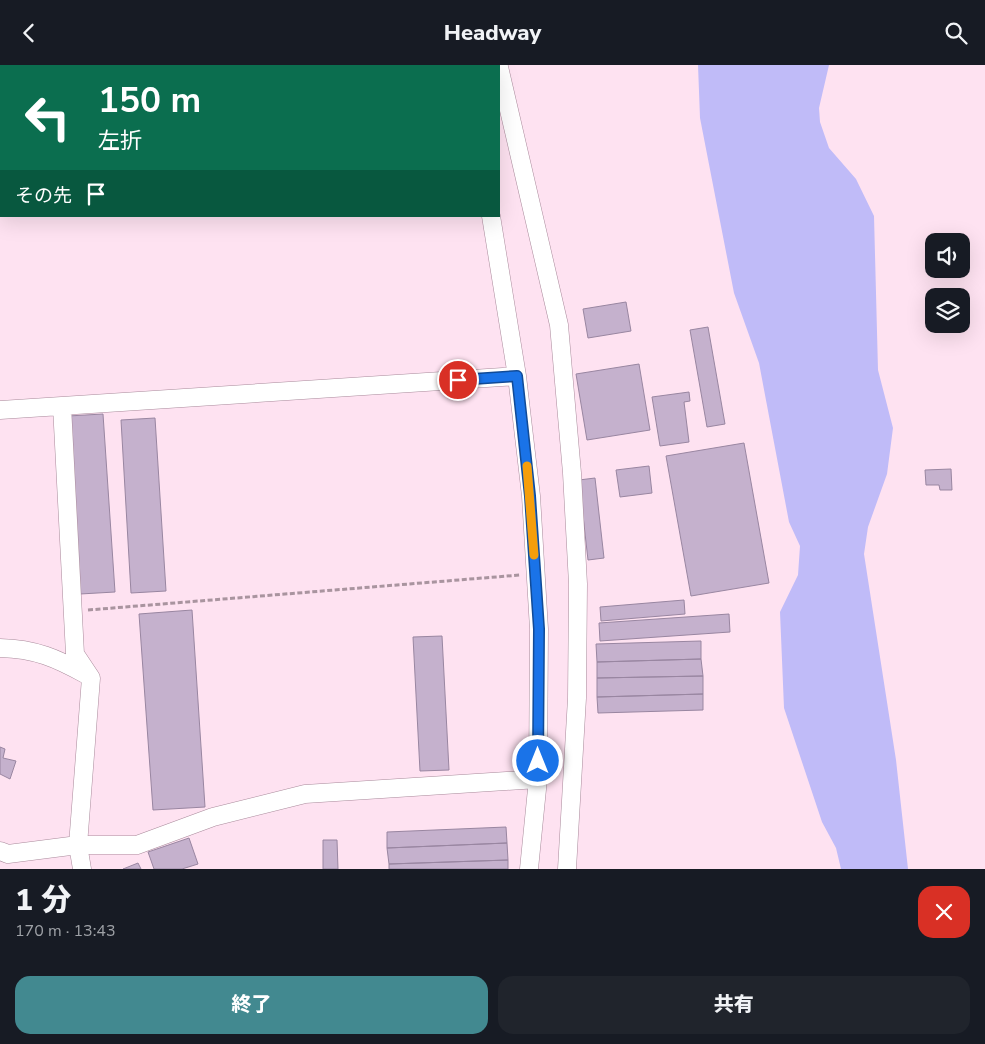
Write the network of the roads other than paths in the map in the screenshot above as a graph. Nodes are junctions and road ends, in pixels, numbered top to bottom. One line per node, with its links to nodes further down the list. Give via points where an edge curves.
1 (500, 75): 2 (street)
2 (503, 102): 14 (street, via 559,325 572,473 578,584 577,698)
3 (491, 217): 4 (street)
4 (517, 376): 5 (street); 9 (street, via 530,496 539,629)
5 (62, 406): 6 (street); 8 (street, via 75,654)
6 (0, 410)
7 (0, 648): 8 (street, via 26,649 58,659)
8 (91, 678): 10 (street)
9 (538, 779): 10 (street, via 304,794 213,817 137,845); 13 (street)
10 (78, 845): 11 (street, via 8,855); 12 (street)
11 (0, 851)
12 (82, 869)
13 (529, 869)
14 (567, 869)

